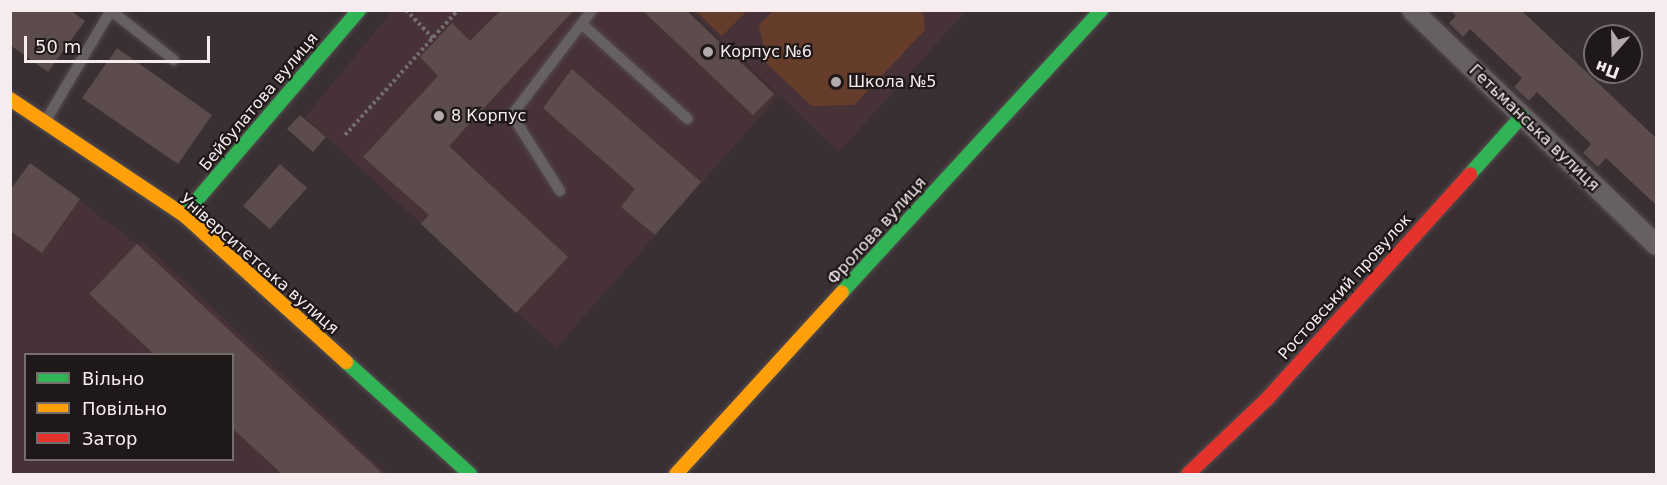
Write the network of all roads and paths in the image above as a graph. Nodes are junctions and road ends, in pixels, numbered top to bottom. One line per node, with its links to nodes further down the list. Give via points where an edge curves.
1 (359, 10): 17 (street, Бейбулатова вулиця)
2 (406, 10): 9 (path)
3 (458, 10): 9 (path)
4 (592, 10): 8 (lane)
5 (1101, 10): 20 (street, Фролова вулиця)
6 (1412, 10): 12 (street, Гетьманська вулиця)
7 (112, 12): 10 (lane); 14 (lane)
8 (582, 24): 13 (lane); 16 (lane, via 512,115)
9 (433, 38): 15 (path)
10 (174, 60)
11 (10, 99): 14 (street, Університетська вулиця)
12 (1522, 116): 18 (street, Гетьманська вулиця); 21 (street, Ростовський провулок, via 1267,399)
13 (688, 119)
14 (43, 124): 17 (street, Університетська вулиця)
15 (345, 135)
16 (560, 191)
17 (184, 215): 19 (street, Університетська вулиця)
18 (1656, 245)
19 (470, 474)
20 (676, 474)
21 (1188, 474)

